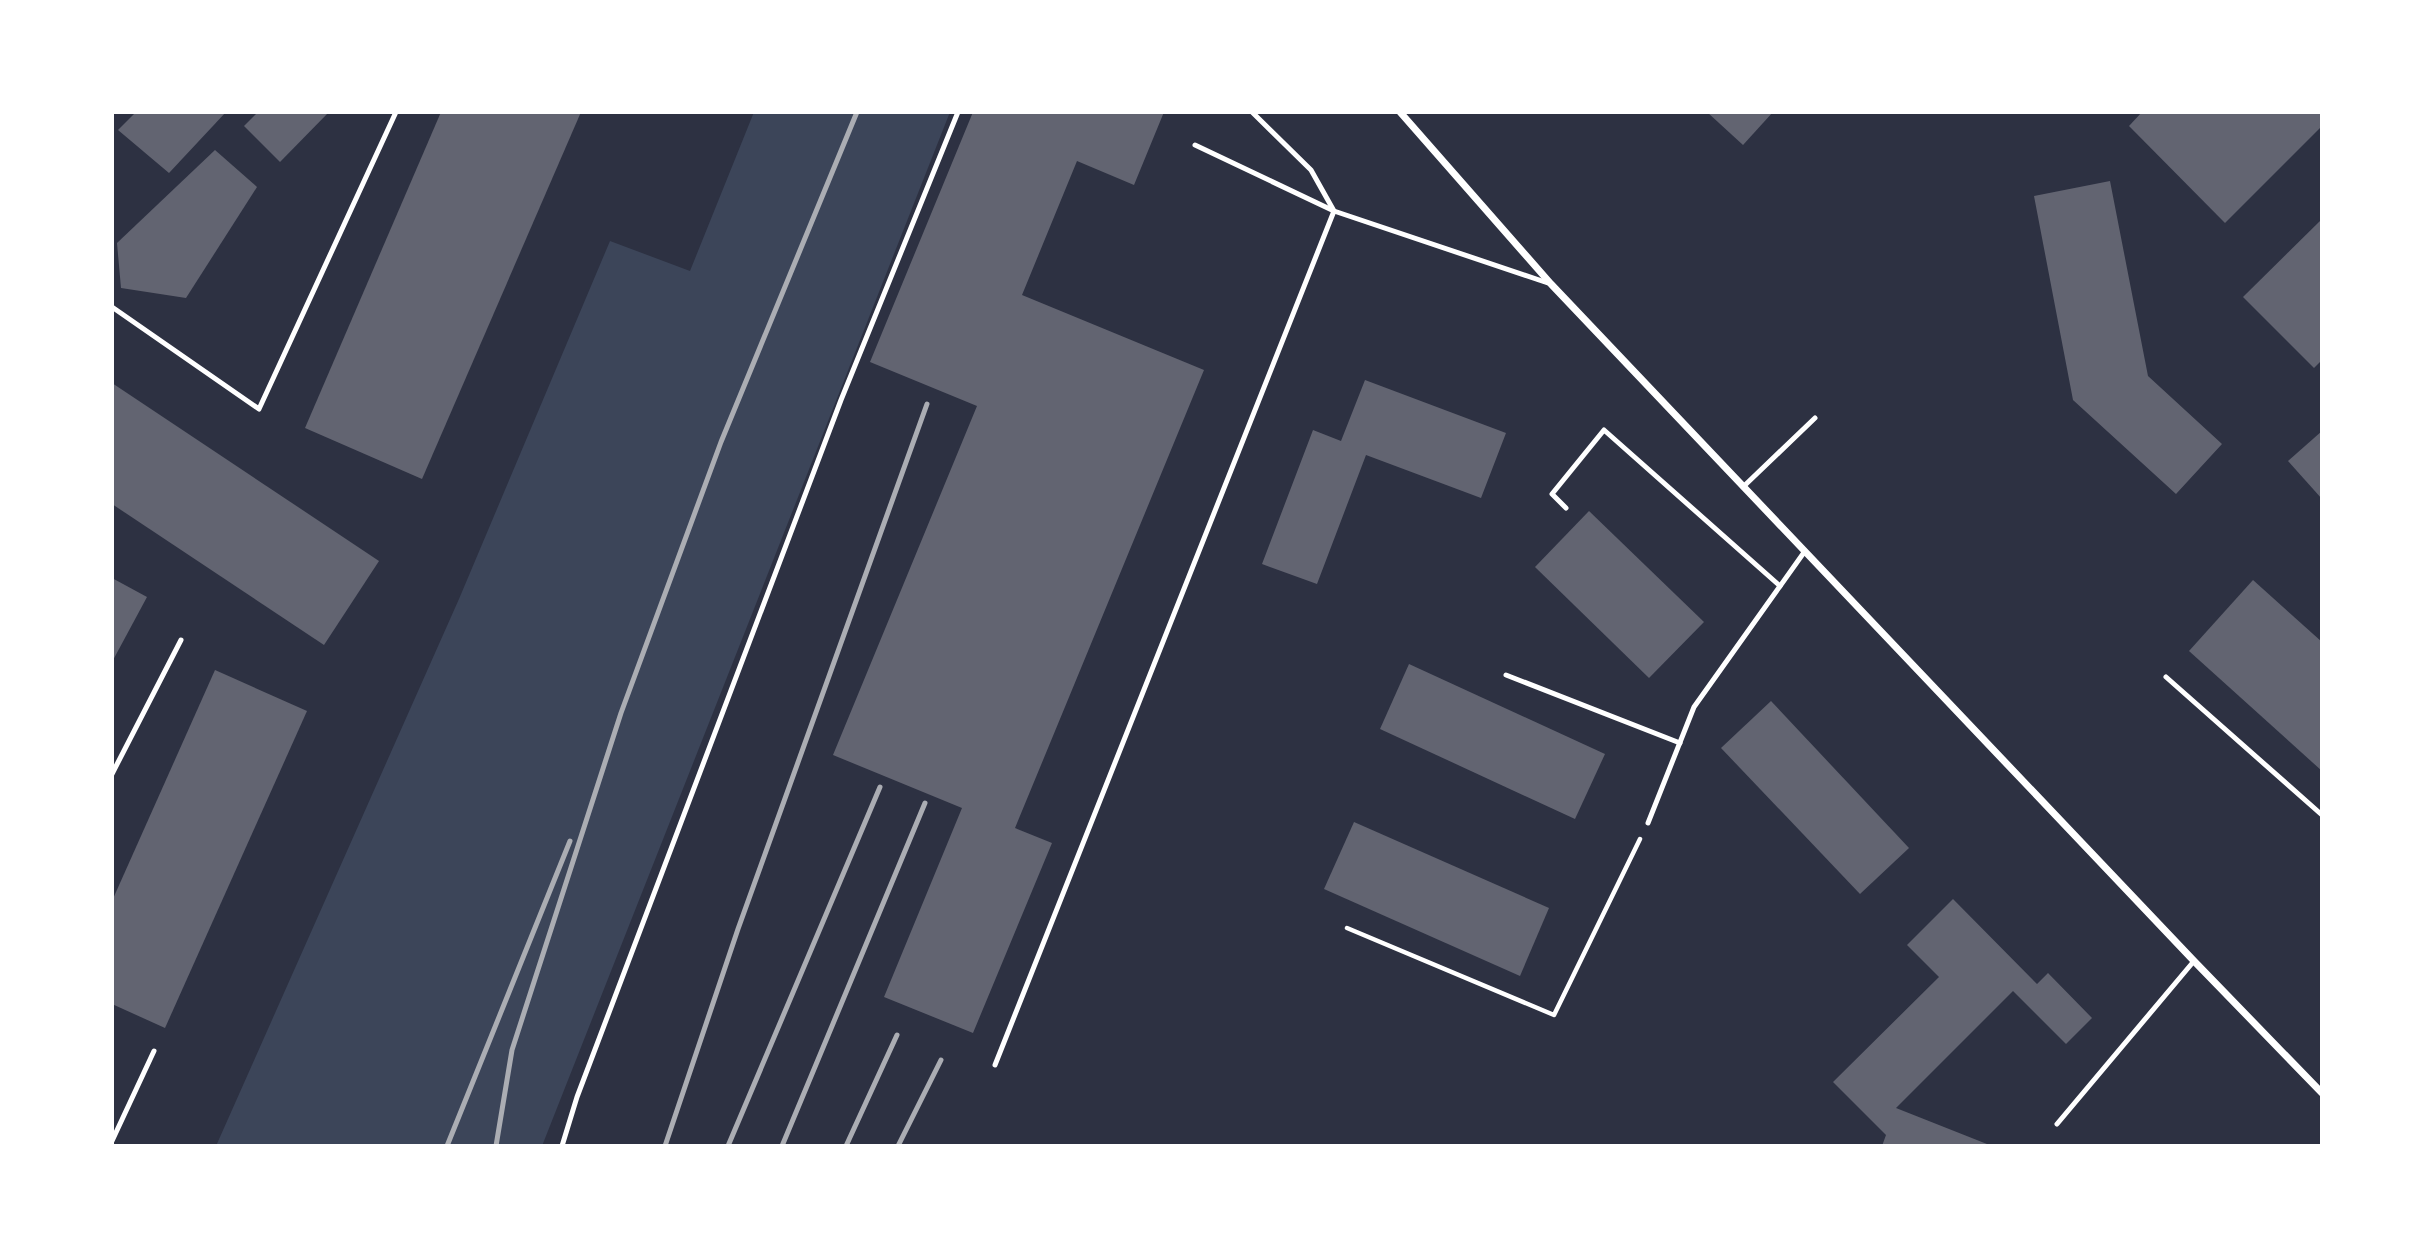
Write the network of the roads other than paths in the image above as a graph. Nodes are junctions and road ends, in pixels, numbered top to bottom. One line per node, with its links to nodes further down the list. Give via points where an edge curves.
1 (396, 112): 8 (lane, via 259,409)
2 (958, 112): 27 (lane, via 841,400)
3 (1252, 112): 6 (lane, via 1311,170)
4 (1400, 112): 7 (street)
5 (1195, 145): 6 (lane)
6 (1335, 211): 7 (lane); 23 (lane)
7 (1551, 284): 10 (street)
8 (112, 307)
9 (1815, 418): 10 (lane)
10 (1743, 487): 12 (street)
11 (1566, 508): 13 (lane, via 1552,494 1604,430)
12 (1805, 551): 13 (lane); 21 (street)
13 (1780, 586): 17 (lane, via 1694,707)
14 (181, 640): 18 (lane)
15 (1506, 675): 17 (lane)
16 (2166, 677): 19 (lane)
17 (1680, 743): 20 (lane)
18 (112, 775)
19 (2322, 815)
20 (1648, 823)
21 (2194, 961): 24 (street); 25 (lane)
22 (154, 1051): 26 (lane)
23 (995, 1065)
24 (2322, 1093)
25 (2057, 1124)
26 (112, 1141)
27 (562, 1146)

